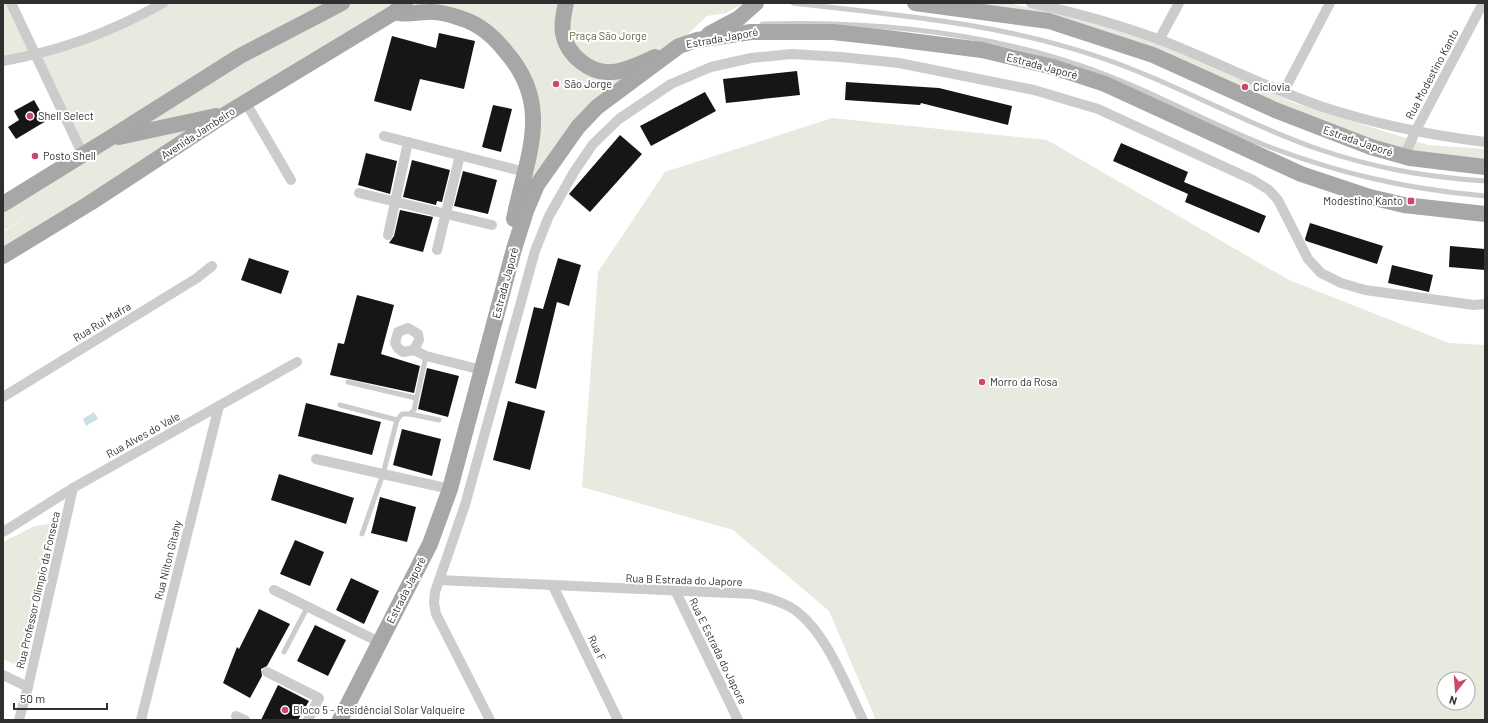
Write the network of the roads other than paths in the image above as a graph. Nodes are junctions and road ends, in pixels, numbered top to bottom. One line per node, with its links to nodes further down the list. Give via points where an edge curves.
1 (11, 3): 17 (street)
2 (163, 3): 12 (street)
3 (342, 3): 24 (main road, via 240,56)
4 (566, 3): 16 (main road, via 563,33 568,46 589,68 600,72 619,70)
5 (756, 3): 14 (main road, via 739,18)
6 (793, 3): 33 (lane, via 935,19 1034,37 1099,57 1315,148 1384,169)
7 (915, 3): 29 (main road, Estrada Japoré, via 1042,20 1089,33 1153,55 1306,123)
8 (1179, 3): 15 (street)
9 (1330, 3): 19 (street)
10 (1483, 3): 22 (street, Rua Modestino Kanto)
11 (1037, 4): 15 (street, Estrada Japoré, via 1092,18)
12 (147, 7): 17 (street, via 76,44)
13 (400, 7): 20 (main road, Avenida Jambeiro); 31 (main road, via 403,14 439,12 466,20 489,34 512,59 530,93 534,116 533,137)
14 (697, 40): 16 (main road, Estrada Japoré); 35 (lane, via 761,24 816,23 877,26 1002,44 1084,66 1137,87 1260,143 1327,167 1404,186); 39 (main road, Estrada Japoré, via 751,32 833,32 982,50 1053,67 1105,84 1308,177 1404,205)
15 (1159, 40): 19 (street, Estrada Japoré)
16 (679, 46): 42 (main road, Estrada Japoré, via 618,90 578,127 537,186 526,210)
17 (37, 55): 18 (street); 27 (street)
18 (3, 61)
19 (1284, 91): 22 (street, Estrada Japoré, via 1319,106)
20 (246, 103): 21 (main road, Avenida Jambeiro); 32 (street)
21 (226, 114): 24 (main road); 44 (main road, Avenida Jambeiro, via 90,203)
22 (1415, 132): 26 (street, Estrada Japoré); 29 (street, Rua Modestino Kanto)
23 (384, 136): 25 (street)
24 (110, 138): 27 (main road)
25 (408, 142): 28 (street); 36 (street)
26 (1485, 142)
27 (82, 155): 37 (main road)
28 (460, 155): 31 (street); 38 (street)
29 (1404, 157): 30 (main road, Estrada Japoré)
30 (1485, 167)
31 (524, 172): 42 (main road, via 514,223)
32 (291, 180)
33 (1485, 181)
34 (359, 193): 36 (street)
35 (1485, 196)
36 (396, 203): 38 (street); 41 (street)
37 (3, 204)
38 (446, 213): 40 (street); 43 (street)
39 (1485, 214)
40 (492, 225)
41 (388, 235)
42 (514, 249): 50 (main road, Estrada Japoré)
43 (437, 250)
44 (3, 256)
45 (212, 266): 52 (street, Rua Rui Mafra, via 197,278)
46 (1485, 304): 65 (street, via 1474,305 1365,290 1341,283 1321,273 1308,259 1285,212 1269,190 1253,180 1091,107 1034,90 899,63 792,54 751,58 710,67 671,84 618,119 593,144 549,216 535,250 465,505)
47 (414, 350): 48 (street)
48 (426, 356): 50 (street); 53 (lane)
49 (297, 362): 55 (street, Rua Alves do Vale)
50 (482, 370): 62 (main road, Estrada Japoré)
51 (348, 382): 53 (lane)
52 (3, 397)
53 (416, 398): 56 (lane, via 414,410)
54 (340, 405): 57 (lane)
55 (219, 406): 61 (street, Rua Alves do Vale); 76 (street, Rua Nilton Gitahy)
56 (410, 414): 57 (lane, via 402,414); 58 (lane)
57 (397, 420): 60 (lane)
58 (439, 420)
59 (316, 458): 60 (street)
60 (383, 474): 62 (street); 64 (lane)
61 (73, 488): 63 (street, Rua Alves do Vale); 74 (street, Rua Professor Olimpio da Fonseca)
62 (450, 489): 70 (main road, Estrada Japoré, via 430,544)
63 (3, 531)
64 (362, 534)
65 (439, 580): 66 (street, Rua B Estrada do Japore); 79 (street, via 434,603 436,614)
66 (553, 586): 68 (street, Rua B Estrada do Japore); 80 (street, Rua F)
67 (274, 590): 69 (street)
68 (676, 592): 81 (street, Rua E Estrada do Japore); 82 (street, Rua B Estrada do Japore, via 752,594 770,598 790,607 814,627)
69 (308, 606): 70 (street); 71 (lane)
70 (379, 642): 78 (main road, Estrada Japoré)
71 (284, 652)
72 (267, 672): 77 (street, via 319,698)
73 (3, 675): 74 (street)
74 (28, 687): 75 (street, Rua Professor Olimpio da Fonseca)
75 (19, 720)
76 (141, 720)
77 (308, 720)
78 (340, 720)
79 (490, 720)
80 (618, 720)
81 (738, 720)
82 (863, 720)

